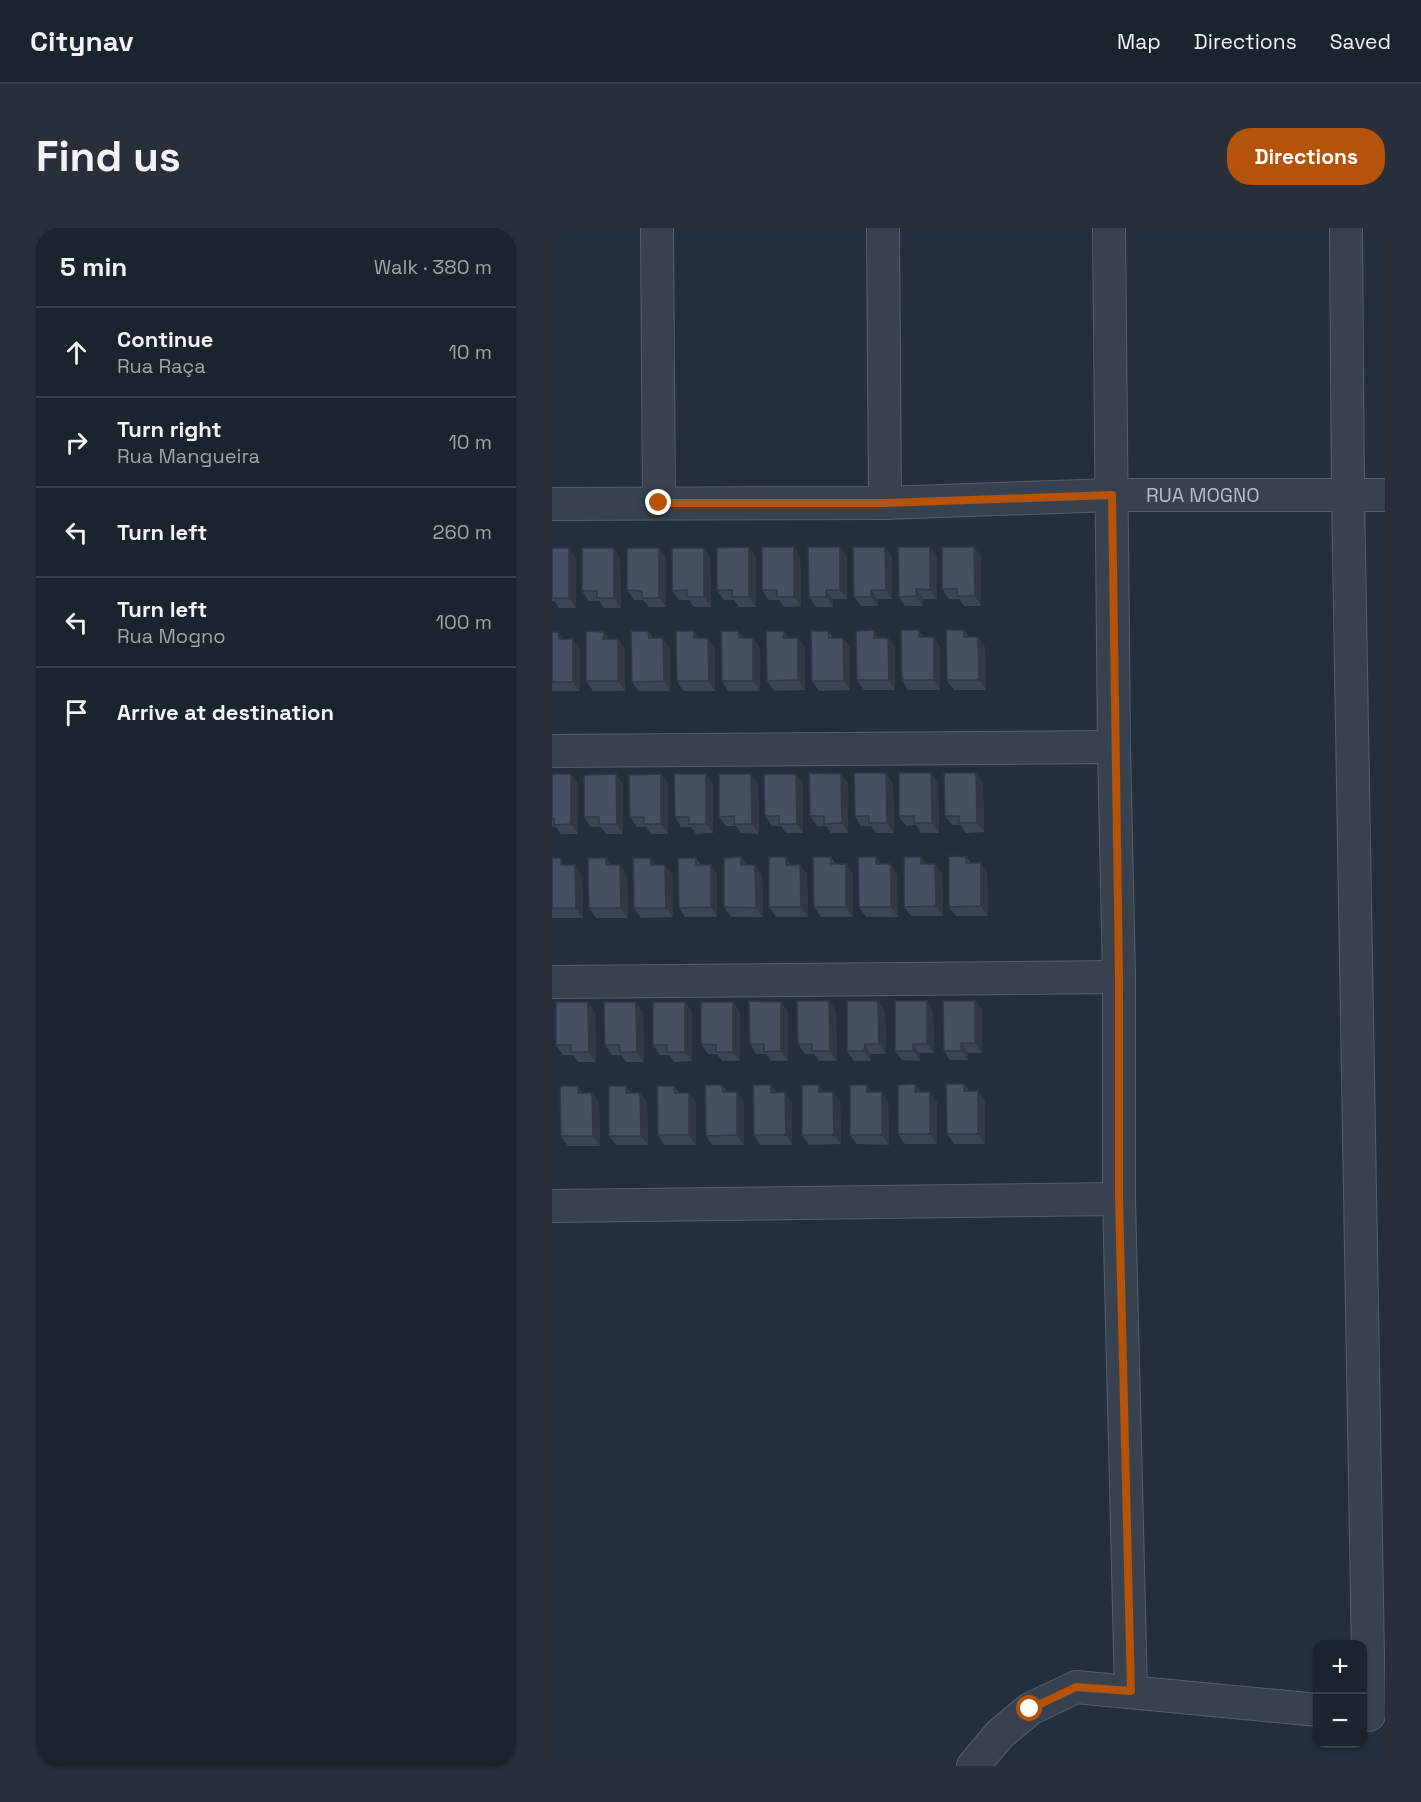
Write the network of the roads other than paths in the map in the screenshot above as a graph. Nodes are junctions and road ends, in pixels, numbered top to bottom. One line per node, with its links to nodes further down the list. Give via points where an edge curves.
1 (657, 228): 8 (street)
2 (883, 228): 9 (street)
3 (1109, 228): 5 (street)
4 (1346, 228): 6 (street)
5 (1112, 495): 6 (street, RUA MOGNO); 9 (street, RUA MOGNO); 11 (street)
6 (1348, 495): 7 (street, RUA MOGNO); 19 (street)
7 (1385, 495)
8 (659, 503): 9 (street, RUA MOGNO); 10 (street, RUA MOGNO)
9 (885, 503)
10 (552, 504)
11 (1114, 747): 12 (street); 13 (street)
12 (552, 751)
13 (1119, 977): 14 (street); 15 (street)
14 (552, 982)
15 (1119, 1198): 16 (street); 17 (street)
16 (552, 1206)
17 (1131, 1691): 18 (street); 20 (street, via 1076,1687 1030,1709 1000,1734)
18 (1313, 1710)
19 (1372, 1715)
20 (973, 1766)

